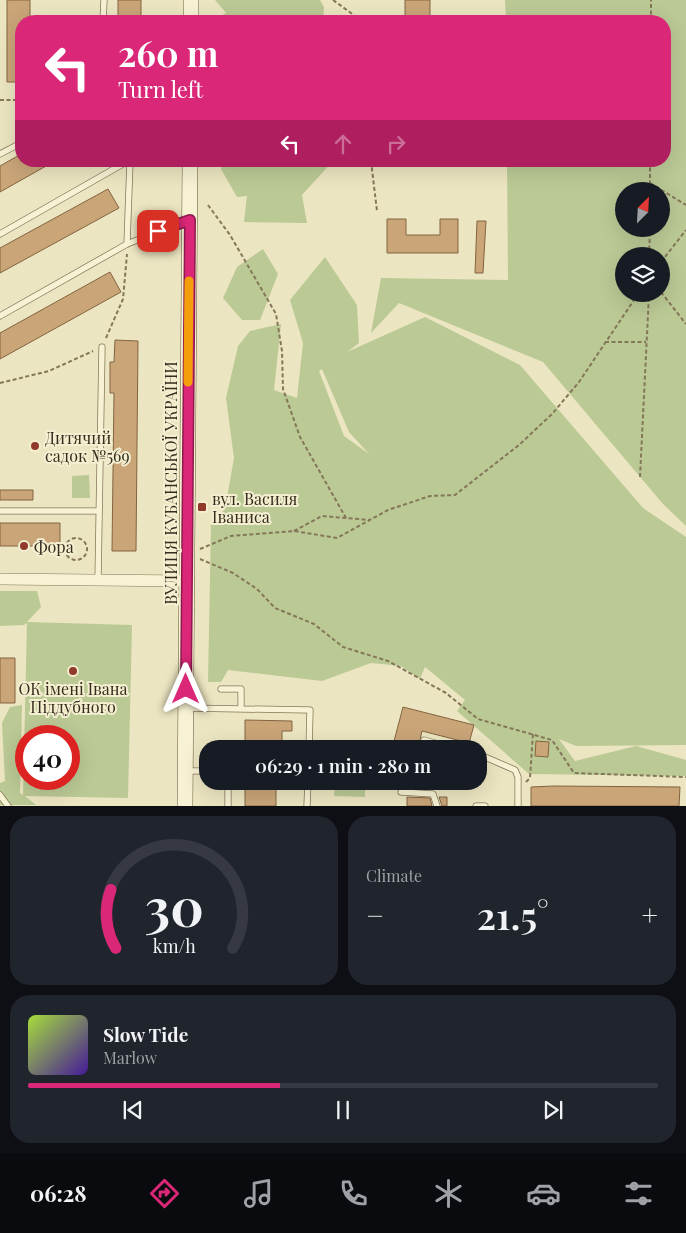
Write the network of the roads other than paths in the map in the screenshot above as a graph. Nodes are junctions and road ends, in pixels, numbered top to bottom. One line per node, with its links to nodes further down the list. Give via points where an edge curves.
1 (104, 0): 3 (lane)
2 (191, 0): 4 (street)
3 (103, 15)
4 (191, 15)
5 (15, 146): 6 (lane)
6 (0, 154)
7 (118, 167): 11 (lane)
8 (129, 167): 12 (lane)
9 (190, 167): 10 (street, ВУЛИЦЯ КУБАНСЬКОЇ УКРАЇНИ)
10 (190, 220): 12 (lane); 19 (street, ВУЛИЦЯ КУБАНСЬКОЇ УКРАЇНИ)
11 (0, 234)
12 (127, 244): 13 (lane)
13 (0, 316)
14 (102, 347): 16 (lane)
15 (0, 511): 16 (lane)
16 (99, 511): 18 (lane)
17 (0, 580): 18 (street)
18 (98, 580): 19 (street)
19 (187, 582): 21 (street, ВУЛИЦЯ КУБАНСЬКОЇ УКРАЇНИ)
20 (221, 689): 22 (lane, via 241,689)
21 (186, 708): 22 (lane); 25 (street, ВУЛИЦЯ КУБАНСЬКОЇ УКРАЇНИ)
22 (241, 709): 23 (lane, via 310,710)
23 (309, 740)
24 (487, 758): 38 (lane, via 515,770)
25 (186, 771): 26 (lane); 32 (street, ВУЛИЦЯ КУБАНСЬКОЇ УКРАЇНИ)
26 (199, 771)
27 (228, 790): 33 (lane)
28 (308, 790): 34 (lane)
29 (401, 792): 35 (lane, via 433,794)
30 (0, 795): 31 (lane)
31 (8, 806)
32 (185, 806)
33 (228, 806)
34 (307, 806)
35 (436, 806)
36 (476, 806): 37 (lane)
37 (485, 806)
38 (518, 806)

